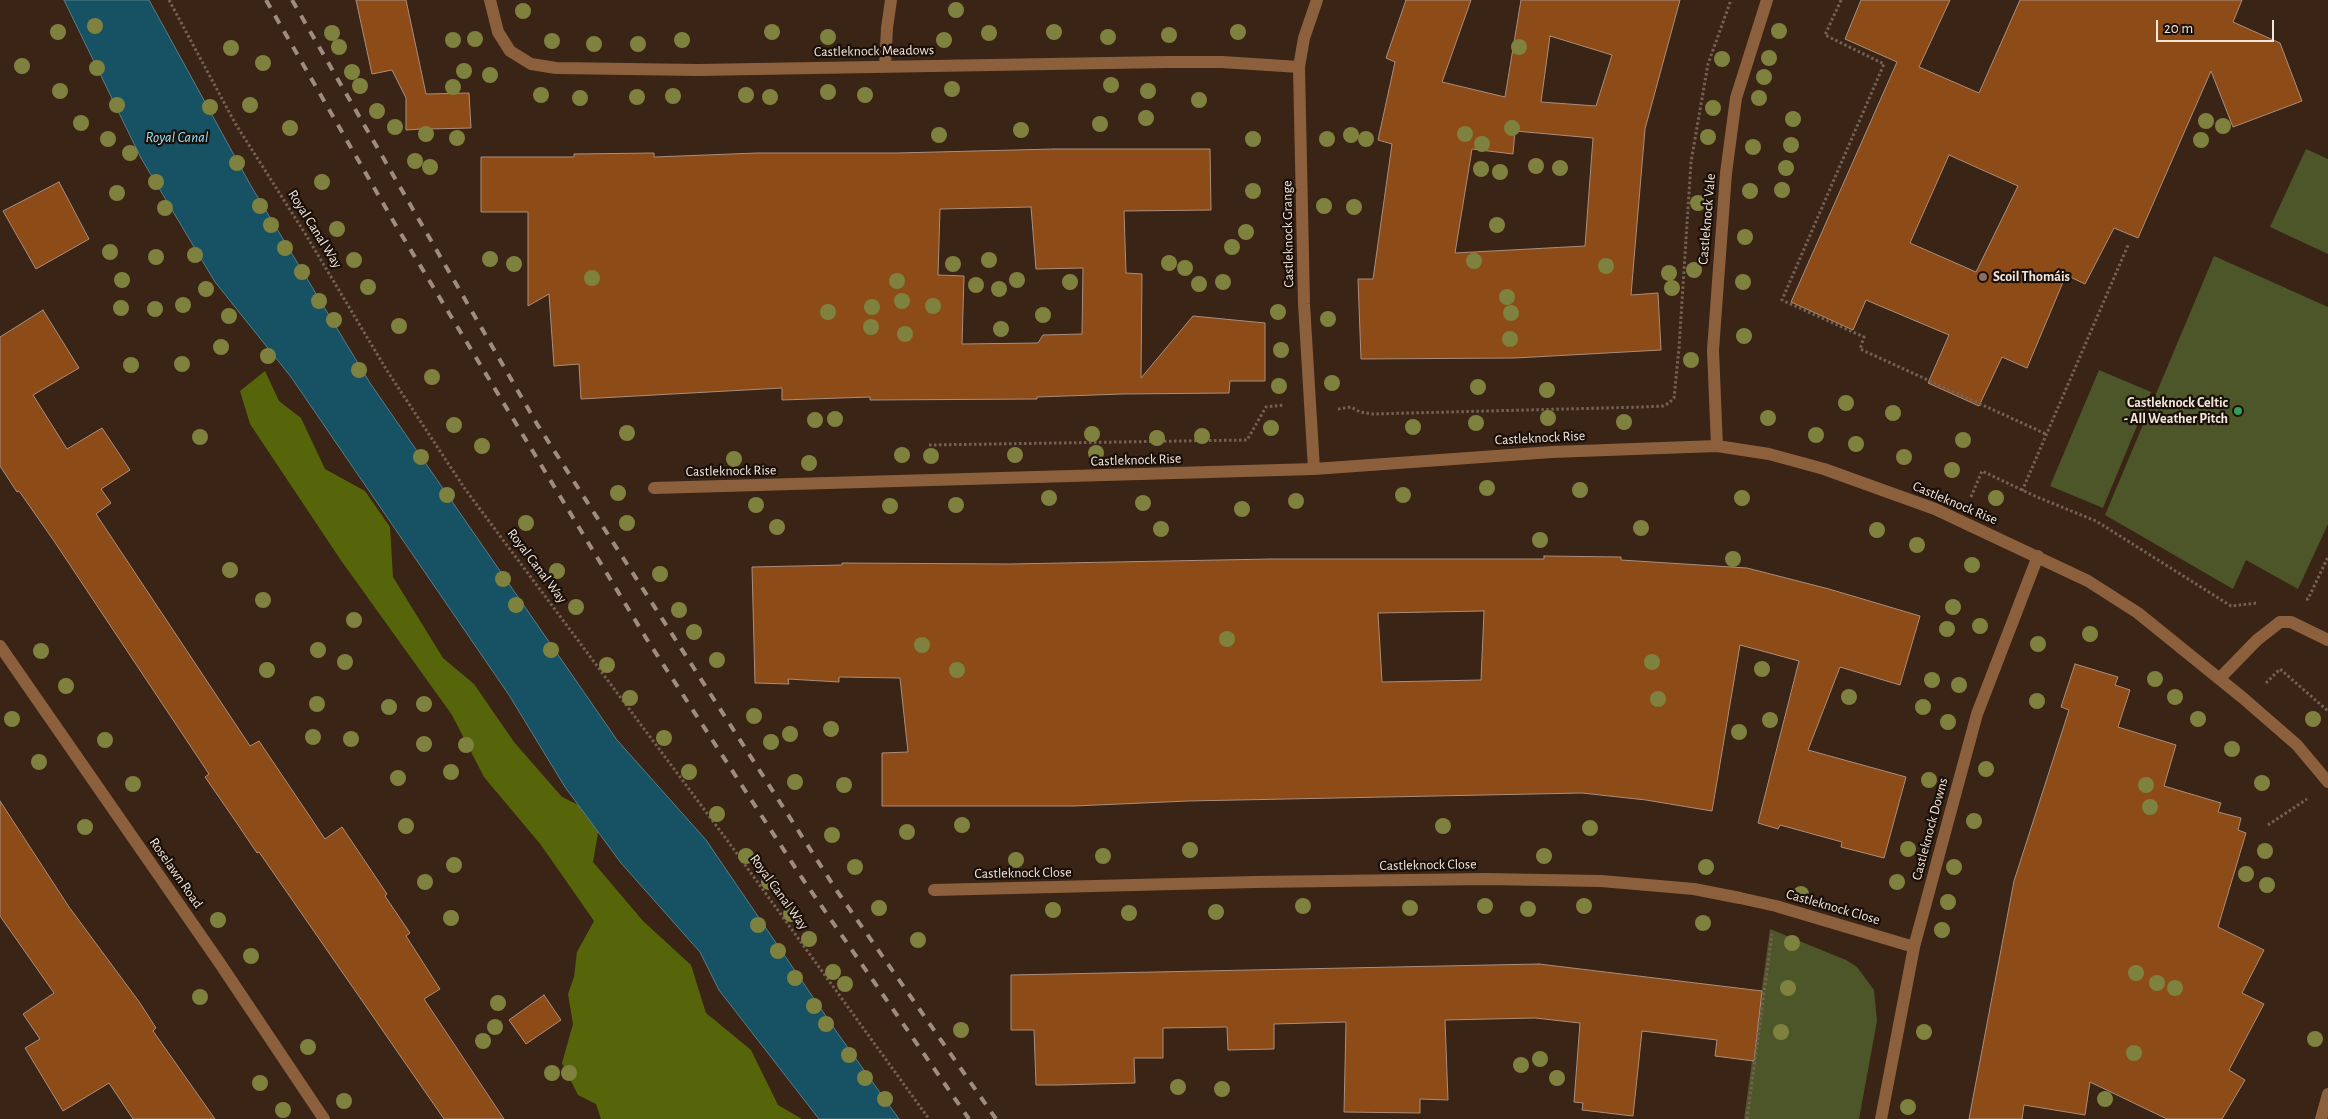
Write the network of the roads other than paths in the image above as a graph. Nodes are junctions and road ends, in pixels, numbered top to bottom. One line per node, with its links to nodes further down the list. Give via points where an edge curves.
1 (490, 0): 5 (street, Castleknock Meadows, via 498,32 510,50 531,64 606,69)
2 (891, 0): 5 (street)
3 (1317, 0): 6 (street, Castleknock Grange, via 1304,38)
4 (1767, 0): 7 (street, Castleknock Vale, via 1736,98 1726,173 1714,350)
5 (885, 66): 6 (street, Castleknock Meadows, via 1222,62)
6 (1299, 67): 8 (street, Castleknock Grange, via 1304,304)
7 (1717, 446): 8 (street, Castleknock Rise, via 1552,452); 10 (street, Castleknock Rise, via 1769,454 1824,469 1935,509)
8 (1314, 469): 9 (street, Castleknock Rise)
9 (654, 488)
10 (2038, 556): 13 (street, Castleknock Rise, via 2088,581 2138,613); 16 (street, Castleknock Downs, via 1977,714)
11 (2328, 640): 13 (street, via 2291,622 2280,622 2257,640)
12 (0, 646): 18 (street, Roselawn Road)
13 (2220, 678): 14 (street, Castleknock Rise, via 2297,744)
14 (2328, 782)
15 (934, 890): 16 (street, Castleknock Close, via 1255,882 1592,881 1694,889 1776,906)
16 (1914, 947): 19 (street, Castleknock Downs)
17 (2328, 1094): 20 (street)
18 (324, 1119)
19 (1881, 1119)
20 (2320, 1119)

